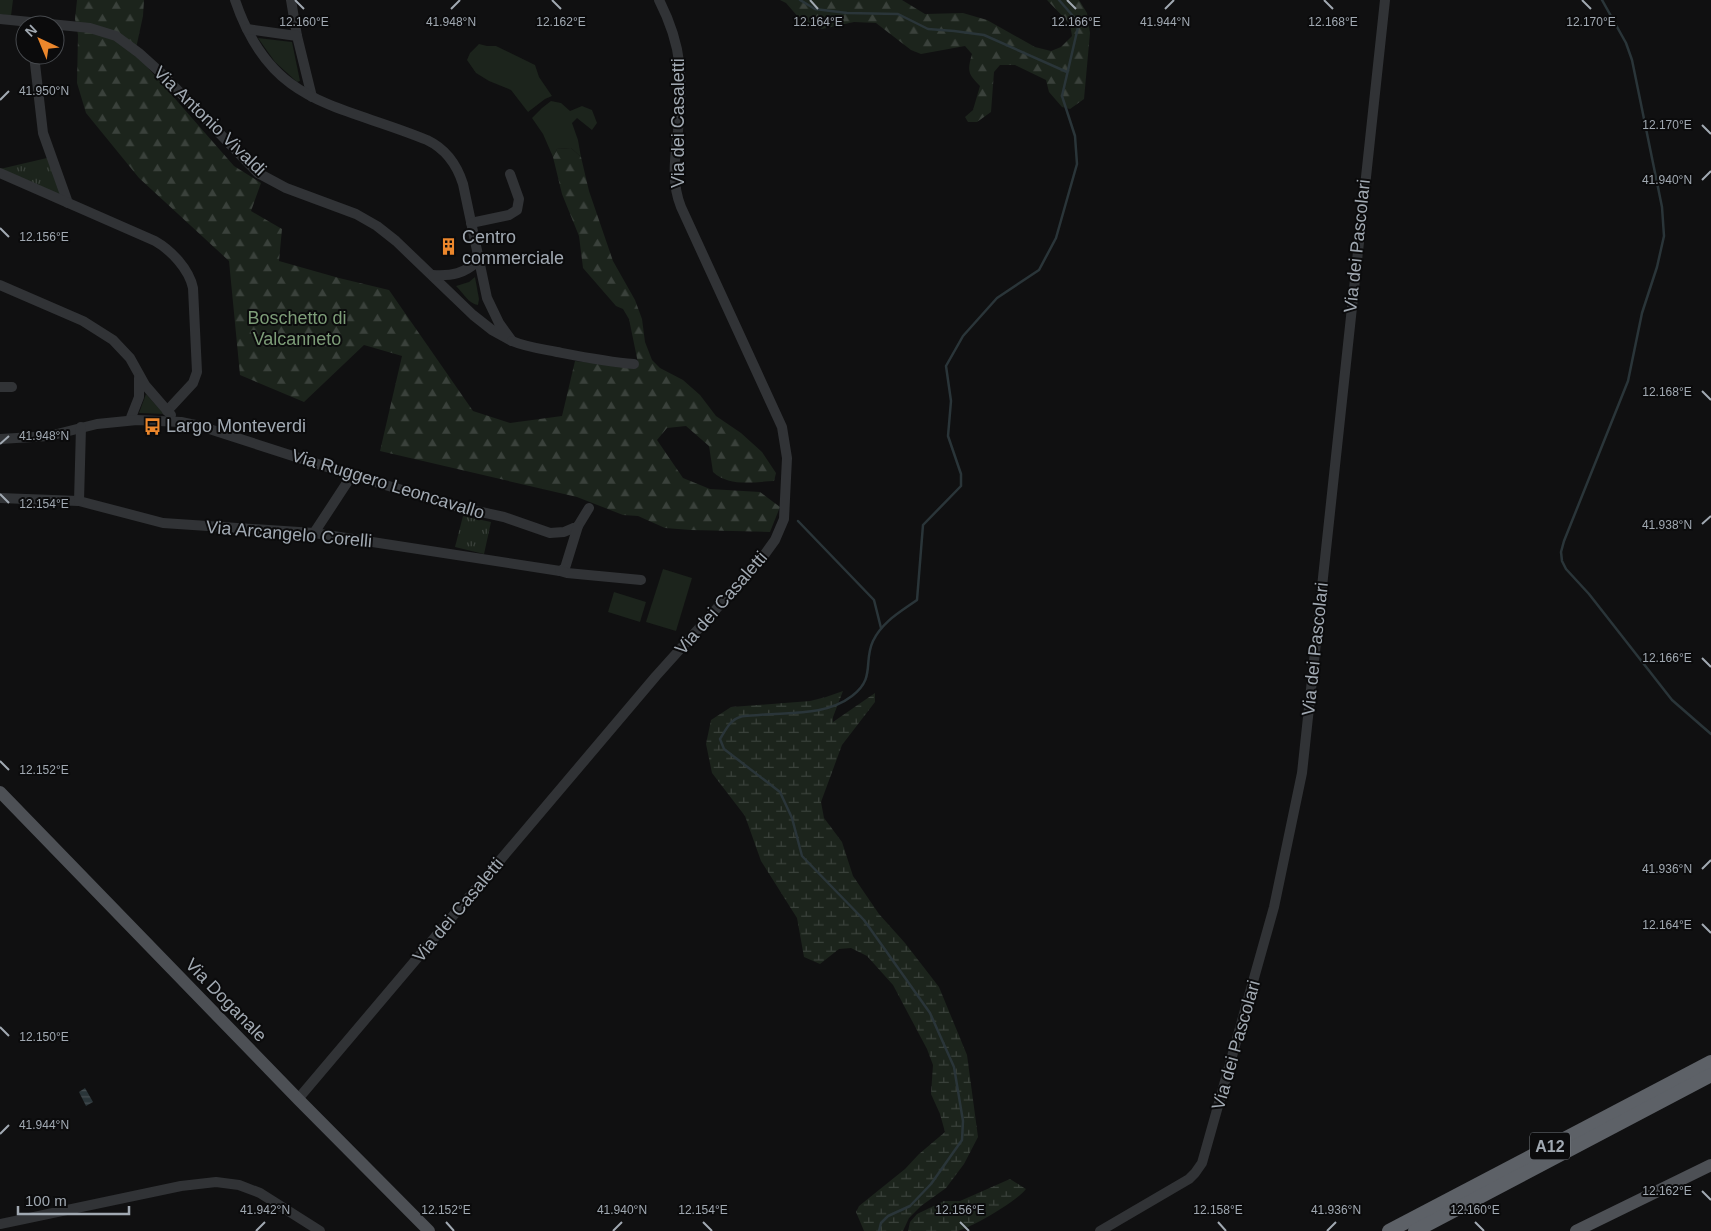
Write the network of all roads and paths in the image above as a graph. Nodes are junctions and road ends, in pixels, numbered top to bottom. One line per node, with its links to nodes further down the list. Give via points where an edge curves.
1 (235, 0): 8 (street)
2 (291, 0): 9 (street)
3 (659, 0): 40 (street, Via dei Casaletti, via 674,35 680,66 675,188 782,427 787,468 782,524 762,558 656,676)
4 (1385, 0): 45 (street, Via dei Pascolari, via 1302,773 1274,907 1202,1163 1189,1179)
5 (0, 20): 6 (street, Via Antonio Vivaldi)
6 (15, 22)
7 (65, 26): 17 (street, Via Antonio Vivaldi, via 90,28 116,36 160,72 258,173 297,193 368,220)
8 (246, 29): 9 (street); 11 (street, via 272,67)
9 (297, 36): 11 (street)
10 (35, 65): 14 (street, via 44,133)
11 (312, 97): 15 (street, via 423,138 441,148 454,162 460,176)
12 (0, 174): 14 (street)
13 (510, 174): 15 (street, via 519,199 517,210)
14 (68, 203): 24 (street, via 160,244 174,256 190,279 197,374)
15 (471, 224): 16 (street)
16 (479, 260): 17 (street, via 459,274); 19 (street, via 491,307)
17 (433, 275): 19 (street, Via Antonio Vivaldi, via 480,320)
18 (0, 285): 21 (street, via 102,332 123,350)
19 (512, 341): 20 (street, via 585,358)
20 (634, 364)
21 (140, 377): 24 (street); 25 (street, via 139,397)
22 (0, 387): 23 (street)
23 (12, 387)
24 (168, 411): 26 (street)
25 (130, 420): 26 (street, Via Ruggero Leoncavallo); 27 (street, Via Ruggero Leoncavallo)
26 (177, 422): 29 (street, Via Ruggero Leoncavallo, via 203,427)
27 (81, 428): 28 (street, Via Ruggero Leoncavallo, via 49,436); 31 (street)
28 (0, 439)
29 (352, 475): 33 (street, Via Ruggero Leoncavallo, via 550,533); 34 (street)
30 (0, 498): 31 (street, Via Arcangelo Corelli)
31 (79, 501): 34 (street, Via Arcangelo Corelli, via 163,523)
32 (589, 508): 33 (street)
33 (578, 526): 35 (street, via 564,568)
34 (314, 533): 35 (street, Via Arcangelo Corelli)
35 (560, 571): 36 (street, Via Arcangelo Corelli)
36 (641, 580)
37 (0, 792): 40 (main road, Via Doganale)
38 (1711, 1062): 46 (highway, A12)
39 (1711, 1075): 47 (highway, A12)
40 (298, 1099): 44 (main road, Via Doganale)
41 (1711, 1165): 48 (main road)
42 (0, 1224): 43 (street, via 181,1186 216,1182 239,1185 260,1193)
43 (320, 1231)
44 (429, 1231)
45 (1100, 1231)
46 (1389, 1231)
47 (1415, 1231)
48 (1576, 1231)

